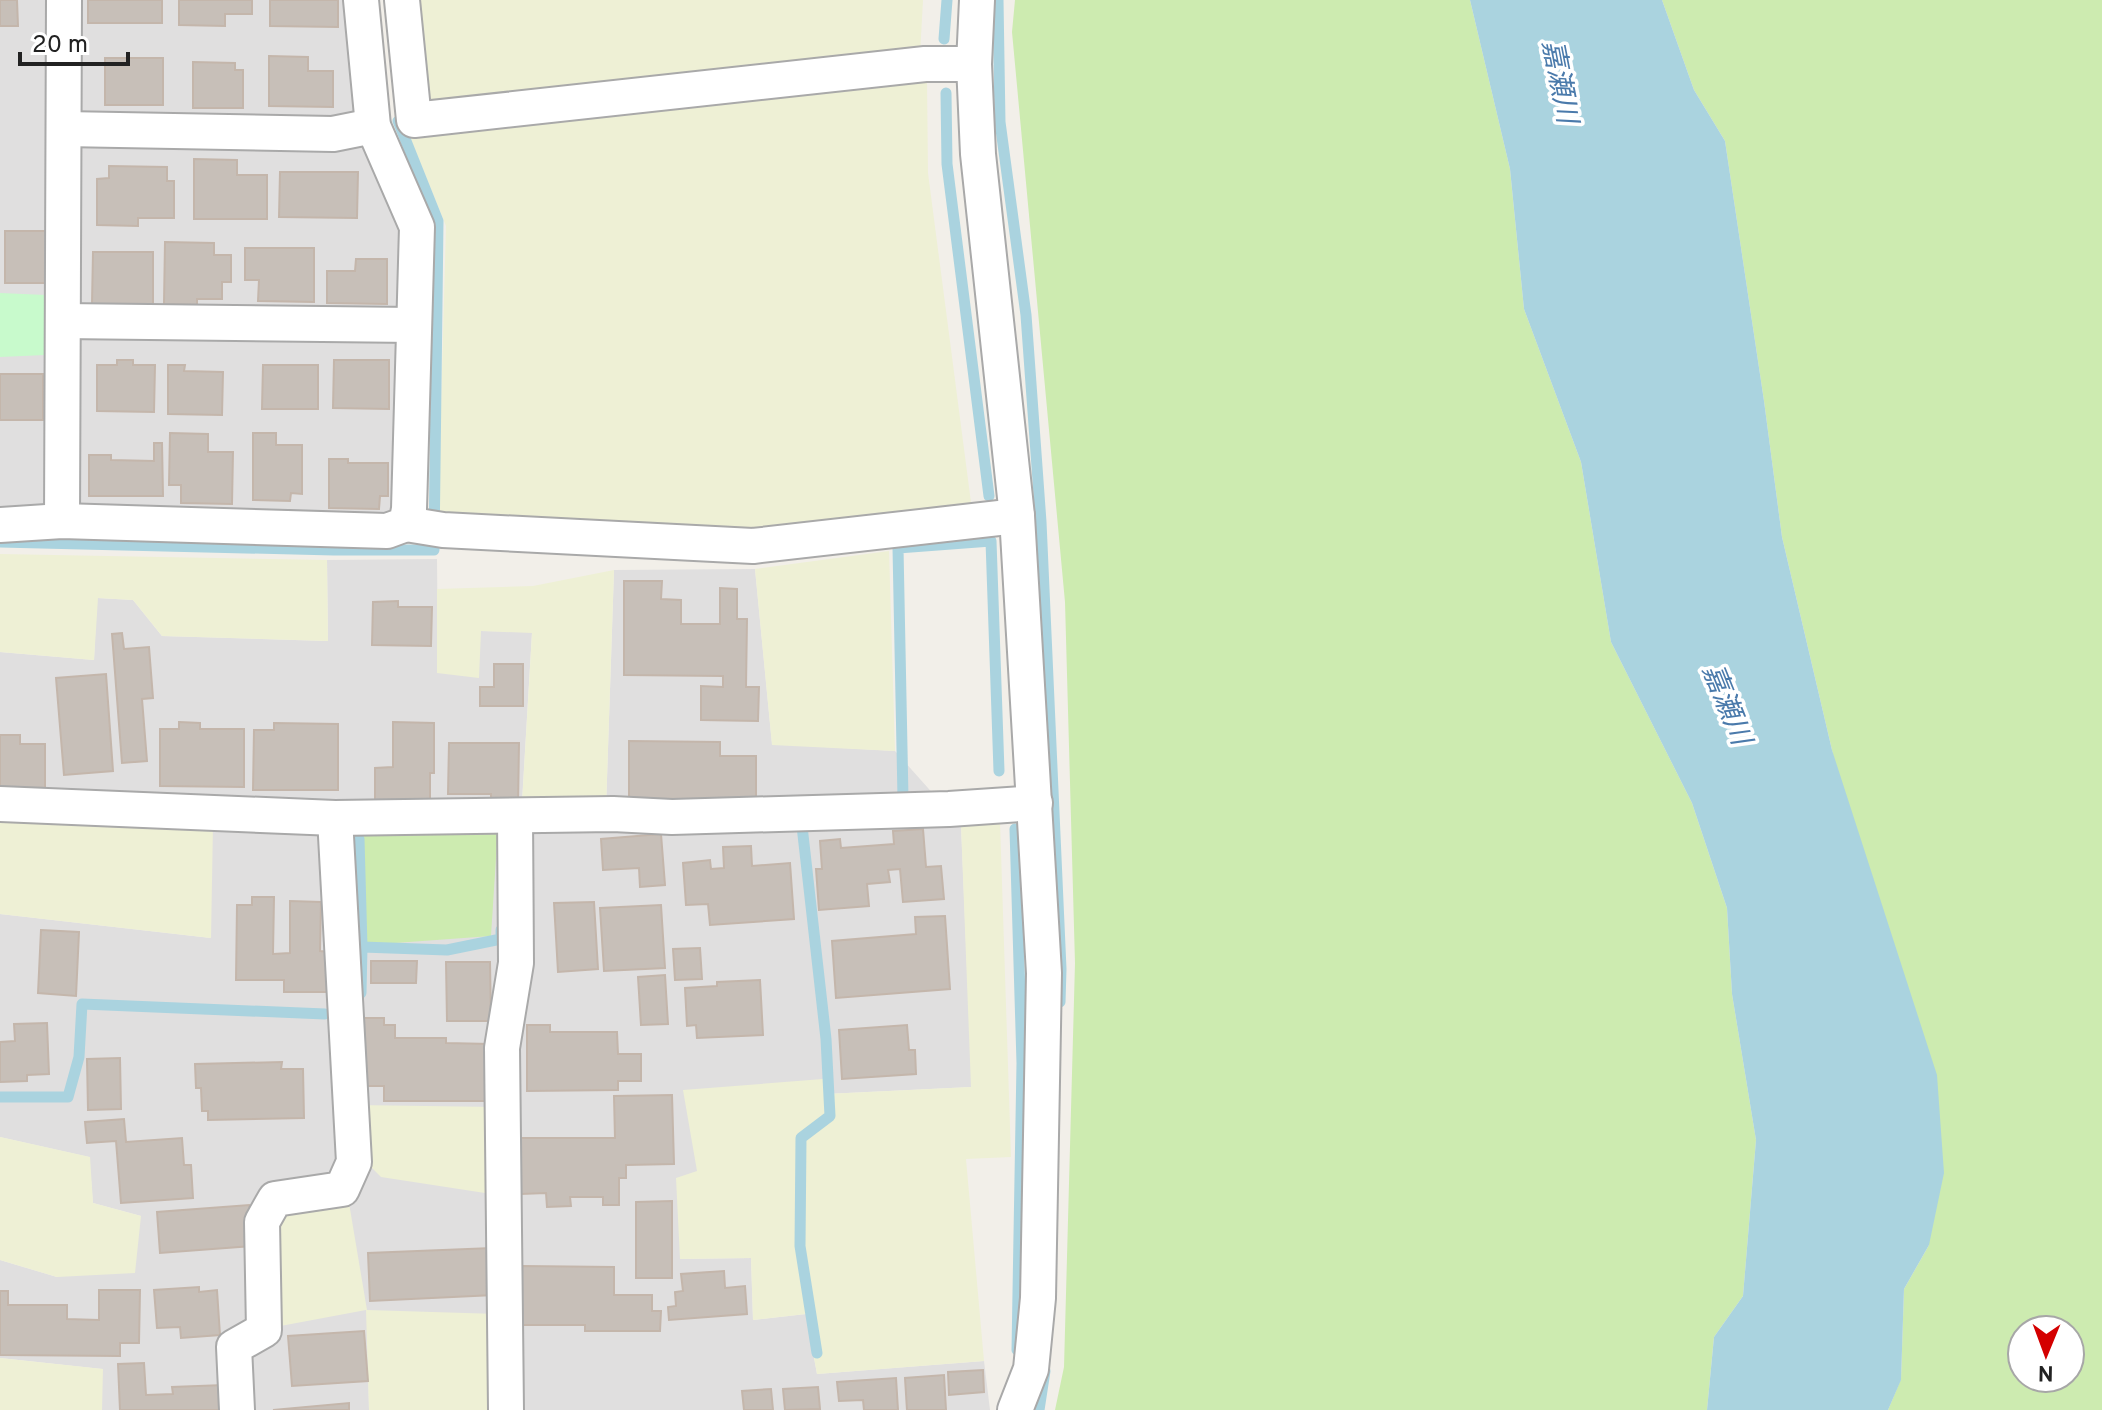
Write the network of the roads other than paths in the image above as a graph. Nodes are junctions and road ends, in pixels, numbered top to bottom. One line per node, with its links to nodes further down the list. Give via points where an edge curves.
1 (64, 0): 7 (street)
2 (361, 0): 6 (street)
3 (402, 0): 5 (street, via 414,120 925,64)
4 (977, 0): 5 (street)
5 (974, 64): 10 (street, via 978,154)
6 (373, 126): 7 (street, via 333,134); 9 (street, via 417,227)
7 (64, 129): 8 (street)
8 (63, 321): 9 (street); 11 (street)
9 (414, 325): 12 (street)
10 (1017, 516): 12 (street, via 753,546); 14 (street)
11 (62, 521): 12 (street, via 387,531); 13 (street)
12 (406, 524)
13 (0, 525)
14 (1035, 803): 16 (street, via 672,817); 20 (street, via 1044,973 1038,1298 1031,1369)
15 (0, 804): 17 (street)
16 (515, 816): 17 (street); 19 (street, via 516,963 502,1048)
17 (335, 818): 18 (street, via 354,1162 342,1189 275,1199 262,1222 264,1330 234,1347)
18 (237, 1410)
19 (506, 1410)
20 (1015, 1410)

